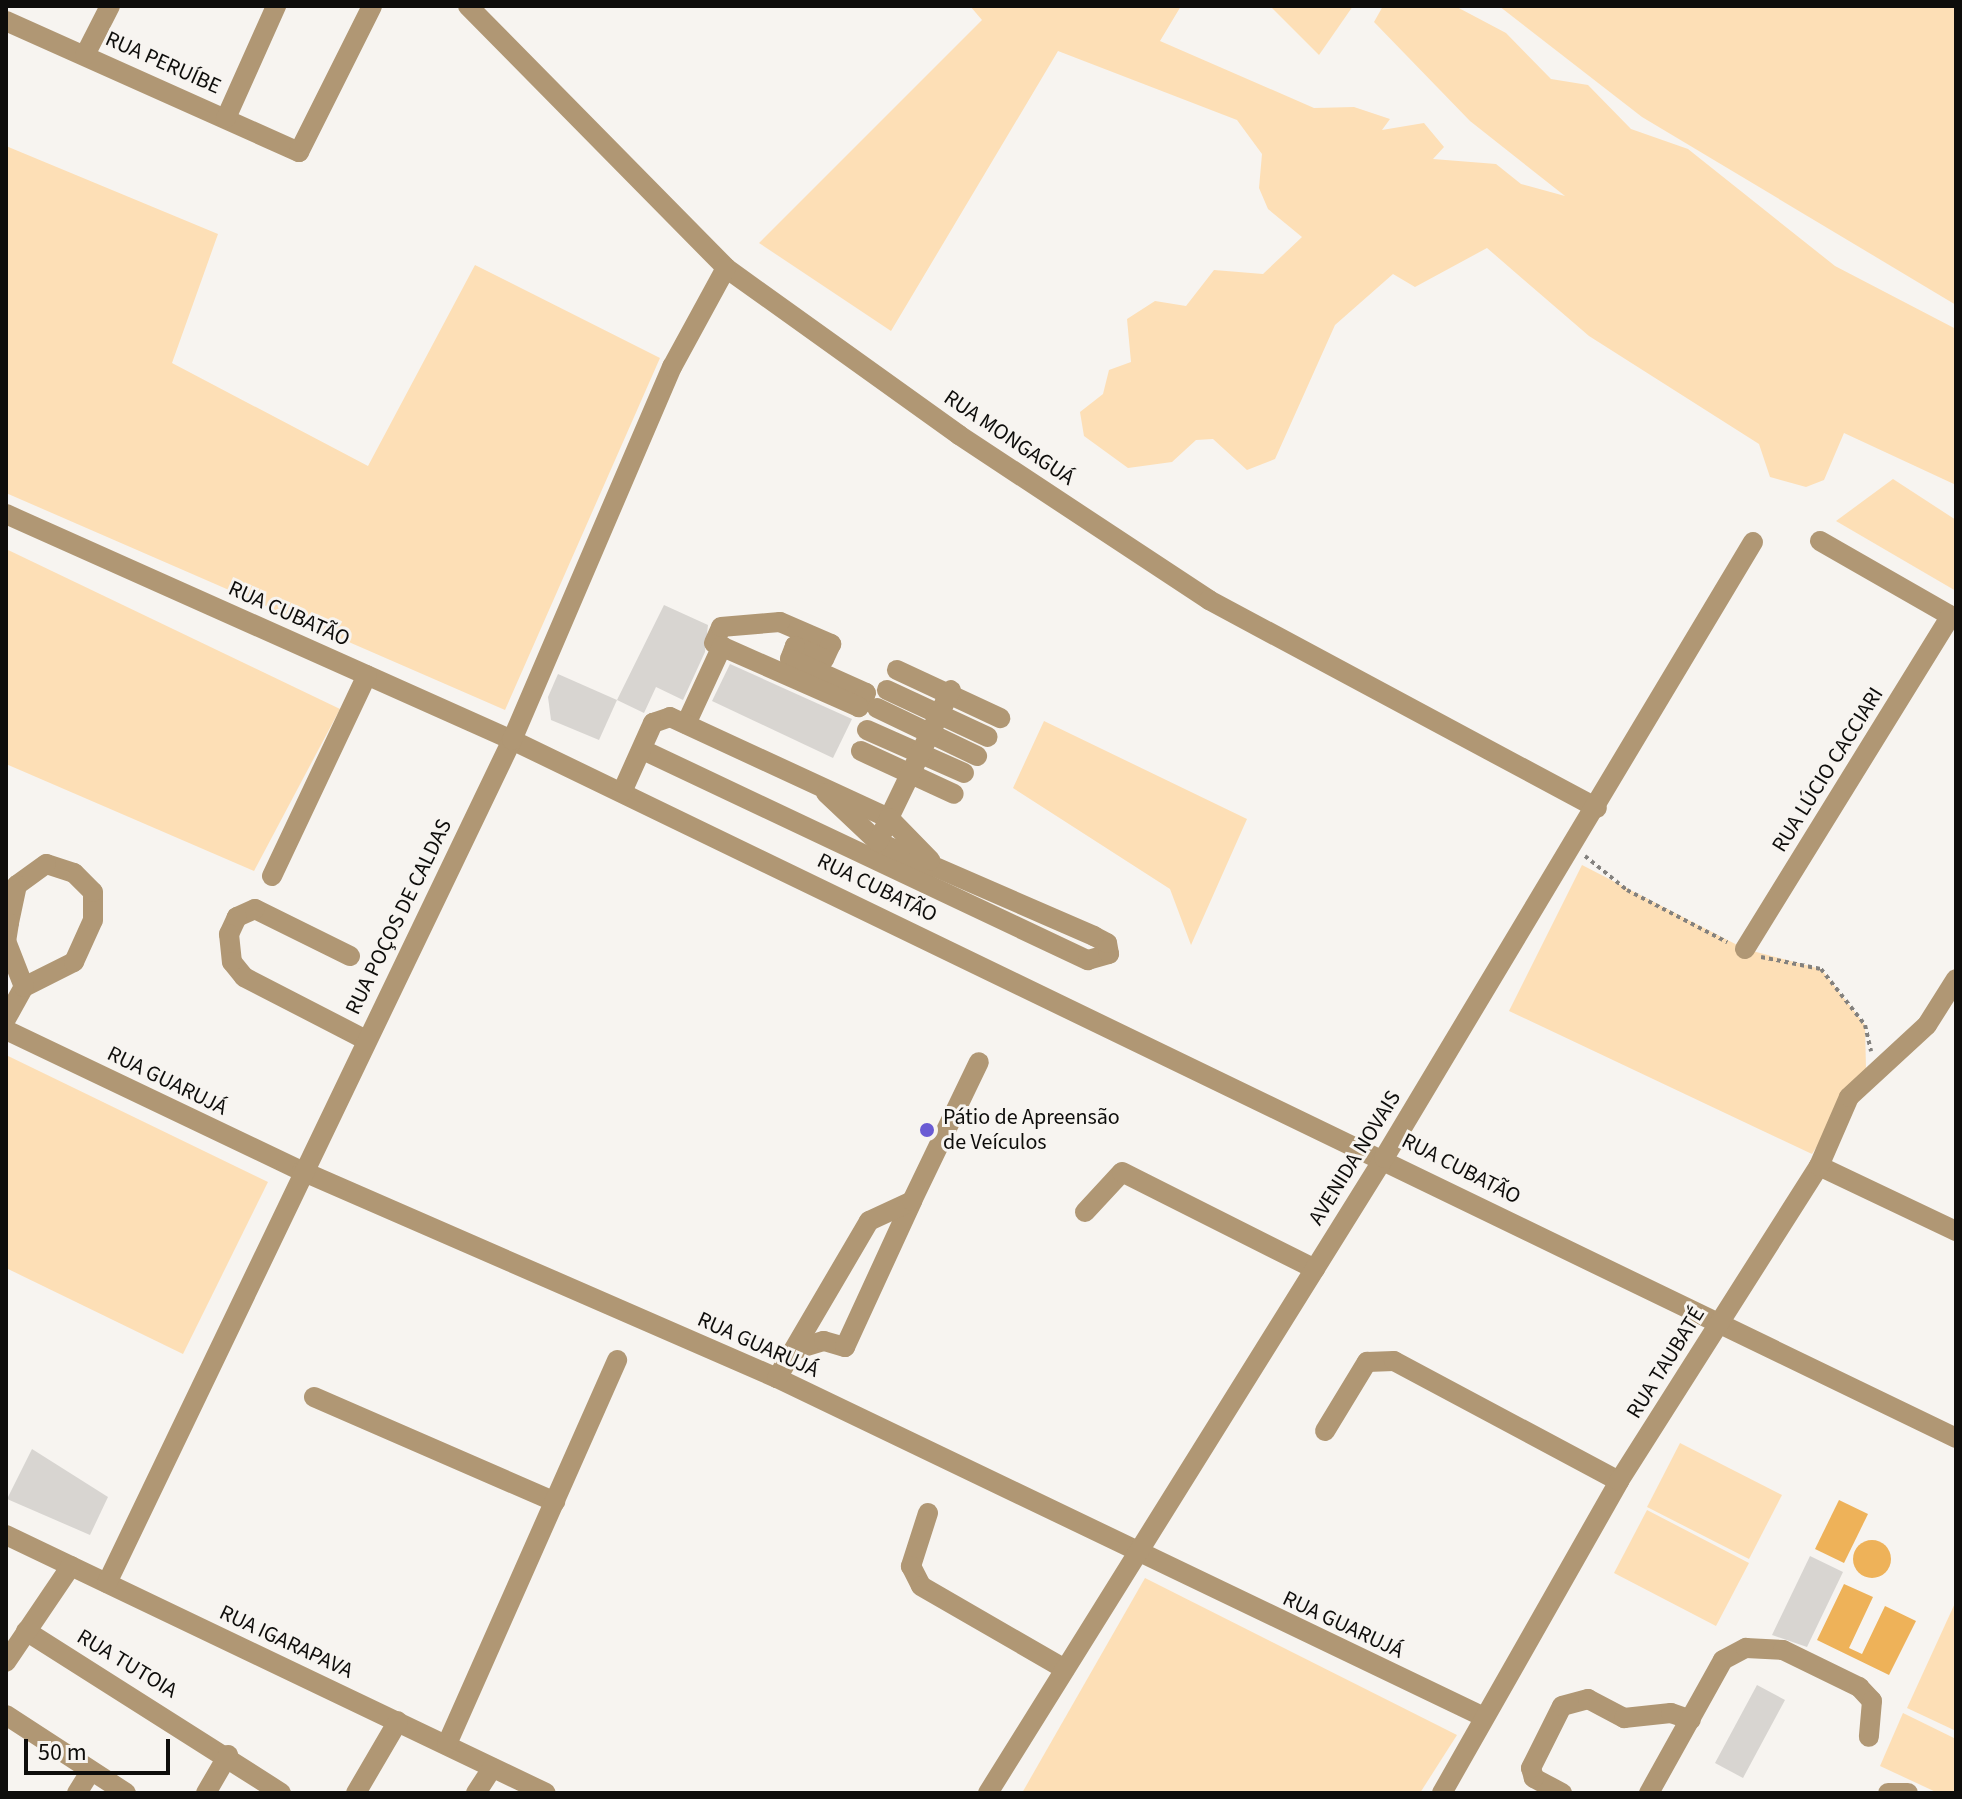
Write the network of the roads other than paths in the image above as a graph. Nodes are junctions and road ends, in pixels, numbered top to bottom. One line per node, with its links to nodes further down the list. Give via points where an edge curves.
1 (110, 6): 6 (street)
2 (276, 6): 7 (street)
3 (372, 6): 7 (street, RUA PERUÍBE, via 299,152)
4 (468, 6): 8 (street, RUA MONGAGUÁ)
5 (6, 21): 6 (street, RUA PERUÍBE)
6 (85, 55): 7 (street, RUA PERUÍBE)
7 (226, 118)
8 (726, 268): 22 (street, RUA POÇOS DE CALDAS, via 672,367); 32 (street, RUA MONGAGUÁ, via 959,435 1209,600)
9 (6, 514): 15 (street, RUA CUBATÃO)
10 (1820, 541): 12 (street)
11 (1753, 542): 32 (street, AVENIDA NOVAIS)
12 (1953, 617): 37 (street, RUA LÚCIO CACCIARI)
13 (722, 646): 13 (street, via 859,707 866,693 790,659 795,646 824,659 831,644 780,622 721,627 714,643); 18 (street)
14 (897, 670): 16 (street)
15 (367, 675): 22 (street, RUA CUBATÃO); 36 (street)
16 (946, 700): 17 (street); 20 (street); 20 (street, via 882,699); 21 (street)
17 (1000, 718)
18 (686, 724): 23 (street, via 659,716); 29 (street)
19 (867, 730): 25 (street)
20 (929, 734): 25 (street); 26 (street)
21 (988, 737)
22 (512, 740): 30 (street, RUA CUBATÃO); 43 (street, RUA POÇOS DE CALDAS)
23 (643, 750): 30 (street); 35 (street, via 1088,960 1109,954 1107,943 1094,936)
24 (861, 751): 27 (street)
25 (919, 753): 27 (street); 28 (street)
26 (977, 756)
27 (909, 772): 31 (street); 33 (street)
28 (964, 773)
29 (815, 783): 33 (street); 34 (street)
30 (622, 792): 45 (street, RUA CUBATÃO)
31 (954, 794)
32 (1597, 808): 45 (street, AVENIDA NOVAIS)
33 (889, 818): 34 (street); 35 (street)
34 (878, 842): 35 (street)
35 (935, 866)
36 (272, 876)
37 (1745, 949)
38 (350, 956): 43 (street, via 255,909 237,917 229,934 232,962 244,977)
39 (1956, 979): 46 (street, RUA TAUBATÉ, via 1927,1025 1849,1097)
40 (24, 987): 40 (street, via 74,962 93,920 93,892 74,873 46,864 17,885 9,923 6,941); 41 (street)
41 (6, 1019)
42 (6, 1030): 47 (street, RUA GUARUJÁ)
43 (366, 1040): 47 (street, RUA POÇOS DE CALDAS)
44 (979, 1062): 48 (street)
45 (1384, 1158): 51 (street, AVENIDA NOVAIS); 52 (street, RUA CUBATÃO)
46 (1819, 1166): 50 (street); 52 (street, RUA TAUBATÉ)
47 (302, 1171): 55 (street, RUA GUARUJÁ); 65 (street, RUA POÇOS DE CALDAS)
48 (912, 1201): 53 (street, via 869,1221); 53 (street, via 845,1347 824,1341)
49 (1085, 1212): 51 (street, via 1122,1172)
50 (1956, 1231)
51 (1315, 1269): 63 (street, AVENIDA NOVAIS)
52 (1718, 1325): 58 (street, RUA CUBATÃO); 59 (street, RUA TAUBATÉ)
53 (794, 1350): 55 (street)
54 (617, 1360): 60 (street)
55 (777, 1378): 63 (street, RUA GUARUJÁ)
56 (314, 1397): 60 (street)
57 (1325, 1431): 59 (street, via 1367,1362 1394,1361)
58 (1956, 1438)
59 (1619, 1481): 70 (street, RUA TAUBATÉ)
60 (555, 1502): 74 (street)
61 (928, 1513): 68 (street, via 911,1566 921,1586)
62 (6, 1535): 64 (street, RUA IGARAPAVA)
63 (1135, 1556): 68 (street, AVENIDA NOVAIS); 70 (street, RUA GUARUJÁ)
64 (71, 1566): 65 (street, RUA IGARAPAVA); 66 (street)
65 (107, 1583): 72 (street, RUA IGARAPAVA)
66 (26, 1631): 67 (street); 75 (street, RUA TUTOIA)
67 (6, 1662)
68 (1065, 1669): 85 (street, AVENIDA NOVAIS)
69 (6, 1715): 77 (street)
70 (1484, 1717): 86 (street, RUA TAUBATÉ)
71 (1691, 1720): 73 (street, via 1723,1660 1765,1645 1859,1687 1872,1701); 87 (street, via 1671,1713 1624,1718 1588,1699 1562,1706 1531,1768 1534,1778); 88 (street)
72 (398, 1721): 74 (street, RUA IGARAPAVA); 82 (street)
73 (1869, 1737)
74 (447, 1744): 76 (street, RUA IGARAPAVA)
75 (228, 1755): 80 (street); 81 (street, RUA TUTOIA)
76 (492, 1768): 83 (street); 84 (street, RUA IGARAPAVA)
77 (91, 1771): 78 (street); 79 (street)
78 (77, 1793)
79 (126, 1793)
80 (206, 1793)
81 (281, 1793)
82 (356, 1793)
83 (476, 1793)
84 (546, 1793)
85 (988, 1793)
86 (1442, 1793)
87 (1562, 1793)
88 (1649, 1793)
89 (1888, 1793): 90 (street)
90 (1908, 1793)

